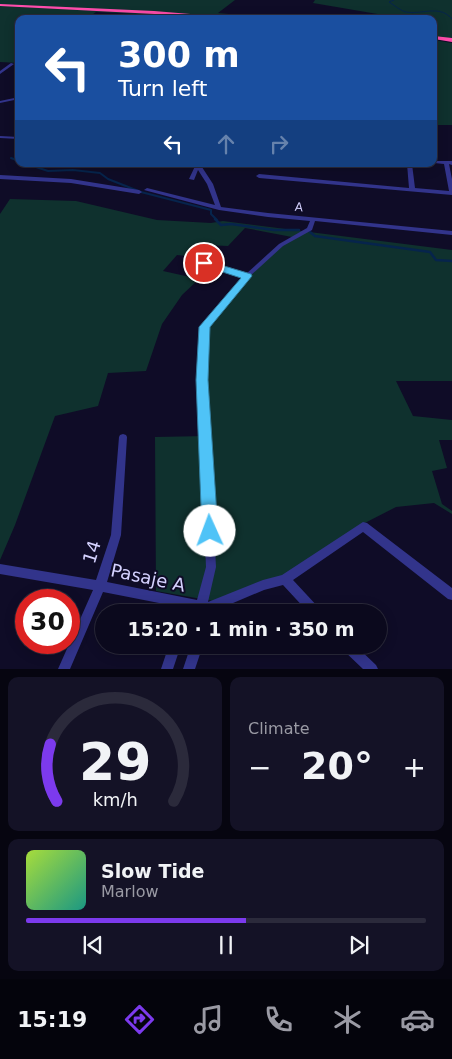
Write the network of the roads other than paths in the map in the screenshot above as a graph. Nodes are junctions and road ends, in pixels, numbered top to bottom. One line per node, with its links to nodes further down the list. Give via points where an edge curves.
1 (0, 5): 2 (highway); 3 (highway)
2 (168, 15)
3 (195, 15)
4 (437, 39): 5 (highway)
5 (452, 41)
6 (12, 64): 7 (street)
7 (0, 73)
8 (15, 99): 9 (street)
9 (0, 102)
10 (0, 137): 11 (street)
11 (15, 138)
12 (449, 163): 22 (street)
13 (197, 167): 18 (street)
14 (200, 167): 23 (street)
15 (410, 167): 19 (street)
16 (259, 176): 19 (street)
17 (0, 177): 21 (street, via 71,181)
18 (192, 178)
19 (412, 189): 22 (street)
20 (146, 190): 23 (street, A)
21 (140, 192)
22 (452, 192)
23 (220, 208): 24 (street, A)
24 (313, 220): 25 (street, A); 27 (street, via 310,229 281,245)
25 (452, 232)
26 (204, 263): 27 (street)
27 (247, 276): 34 (street, via 204,327 202,380 211,567)
28 (123, 437): 31 (street, 14, via 116,535)
29 (0, 569): 31 (street, Pasaje A)
30 (285, 579): 32 (street, via 363,526); 35 (street); 36 (street)
31 (100, 586): 33 (street, Pasaje A); 40 (street, 14)
32 (452, 595)
33 (177, 604)
34 (200, 604)
35 (212, 604)
36 (308, 604)
37 (172, 654): 41 (street)
38 (193, 654): 42 (street)
39 (356, 654): 43 (street)
40 (64, 669)
41 (167, 669)
42 (189, 669)
43 (372, 669)

